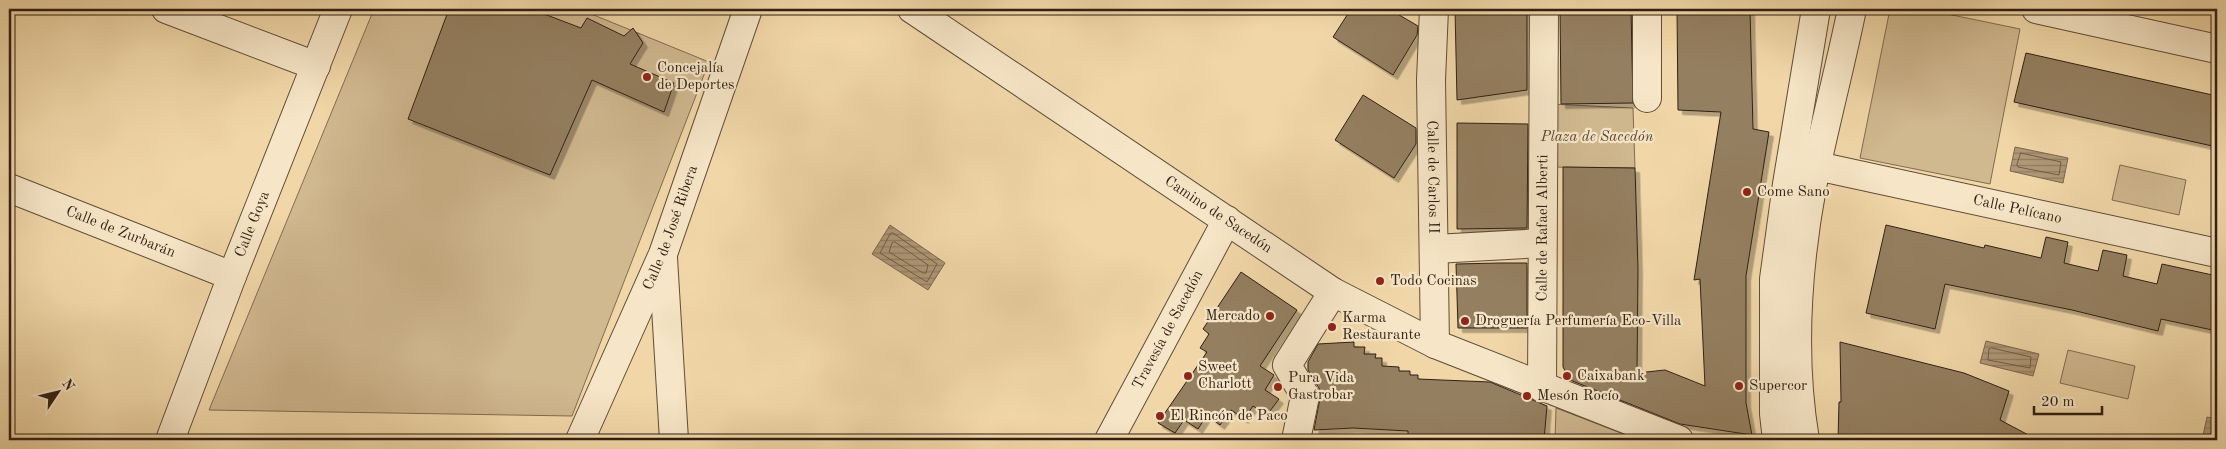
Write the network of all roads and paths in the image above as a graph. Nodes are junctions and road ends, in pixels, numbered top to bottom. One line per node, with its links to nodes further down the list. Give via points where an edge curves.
1 (166, 9): 12 (street)
2 (338, 9): 12 (street, Calle Goya)
3 (748, 9): 20 (street, Calle de José Ribera)
4 (912, 9): 16 (street, Camino de Sacedón)
5 (1434, 9): 18 (street, Calle de Carlos II, via 1431,80)
6 (1544, 9): 17 (street, Calle de Rafael Alberti)
7 (1647, 9): 13 (street)
8 (1816, 9): 31 (street, via 1774,279)
9 (1852, 9): 14 (street)
10 (2036, 9): 11 (street)
11 (2217, 48)
12 (316, 66): 21 (street, Calle Goya)
13 (1647, 98)
14 (1817, 166): 19 (street, Calle Pelícano); 32 (street, via 1804,238 1798,300 1800,412)
15 (9, 188): 21 (street, Calle de Zurbarán)
16 (1227, 220): 22 (street, Camino de Sacedón); 28 (street, Travesía de Sacedón)
17 (1542, 243): 18 (street); 24 (street, Calle de Rafael Alberti)
18 (1434, 249): 23 (street, Calle de Carlos II)
19 (2217, 253)
20 (663, 254): 26 (street, Calle de José Ribera); 27 (street)
21 (232, 276): 25 (street, Calle Goya)
22 (1333, 292): 23 (street, Camino de Sacedón); 29 (street, via 1287,365 1305,396)
23 (1435, 344): 24 (street, Camino de Sacedón)
24 (1542, 388): 30 (street, Camino de Sacedón)
25 (170, 440)
26 (580, 440)
27 (674, 440)
28 (1109, 440)
29 (1296, 440)
30 (1679, 440)
31 (1776, 440)
32 (1805, 440)

